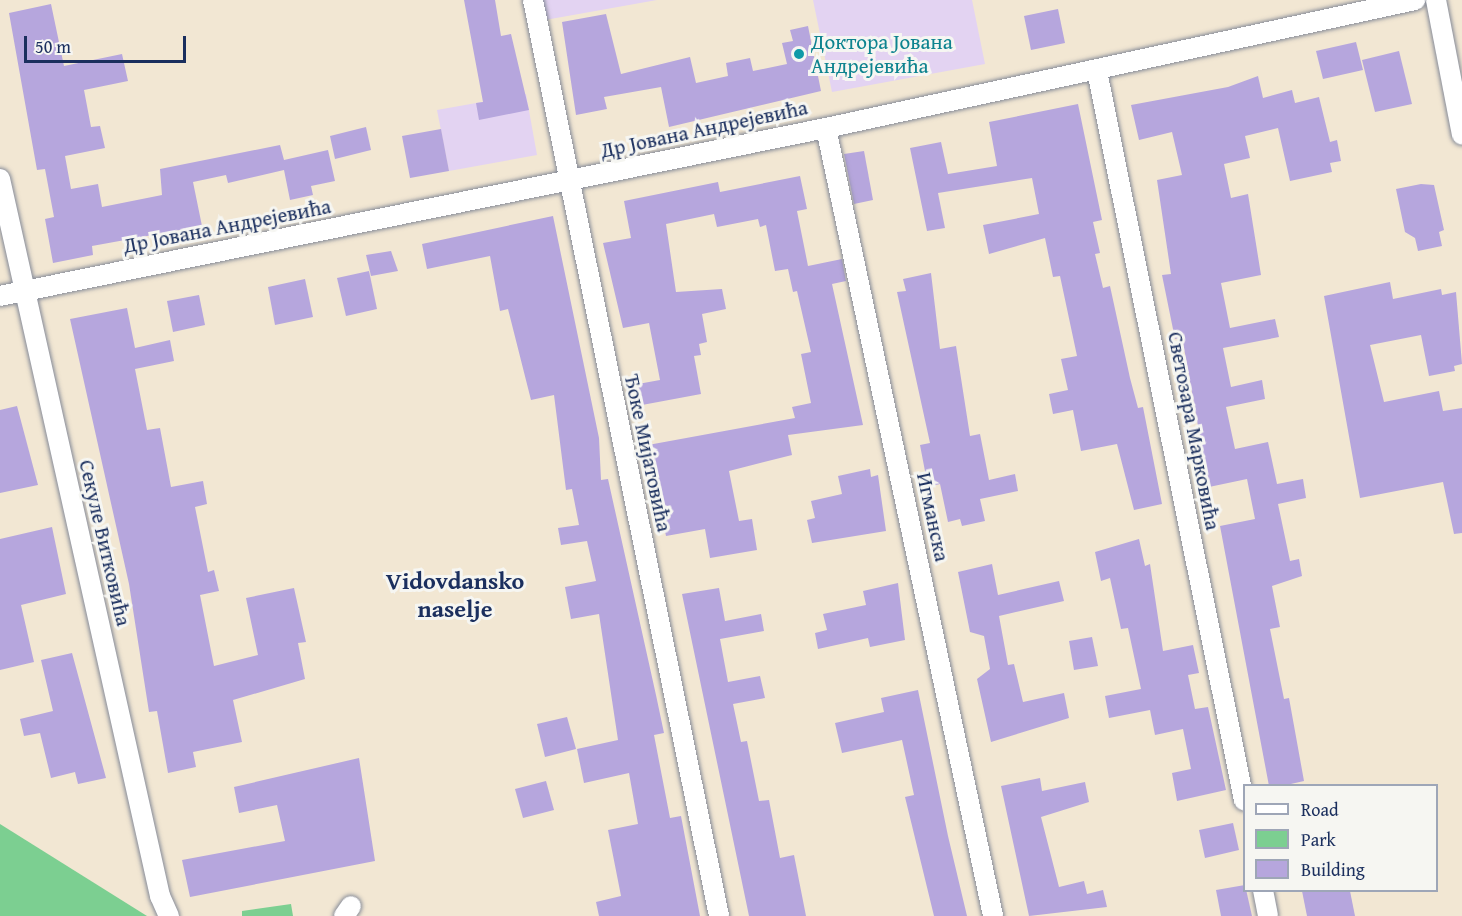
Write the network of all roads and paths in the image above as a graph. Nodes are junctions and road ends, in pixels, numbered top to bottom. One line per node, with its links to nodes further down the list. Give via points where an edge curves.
1 (533, 0): 8 (street, Ђоке Мијатовића)
2 (1415, 0): 4 (street, Др Јована Андрејевића)
3 (1436, 0): 6 (street)
4 (1097, 71): 5 (street, Др Јована Андрејевића); 11 (street, Светозара Марковића)
5 (826, 128): 8 (street, Др Јована Андрејевића); 15 (street, Игманска)
6 (1462, 135)
7 (0, 179): 9 (street, Секуле Витковића)
8 (567, 181): 9 (street, Др Јована Андрејевића); 14 (street, Ђоке Мијатовића)
9 (23, 291): 10 (street, Др Јована Андрејевића); 13 (street, Секуле Витковића, via 160,896)
10 (0, 296)
11 (1243, 790)
12 (1263, 892): 16 (street)
13 (169, 916)
14 (719, 916)
15 (993, 916)
16 (1268, 916)

